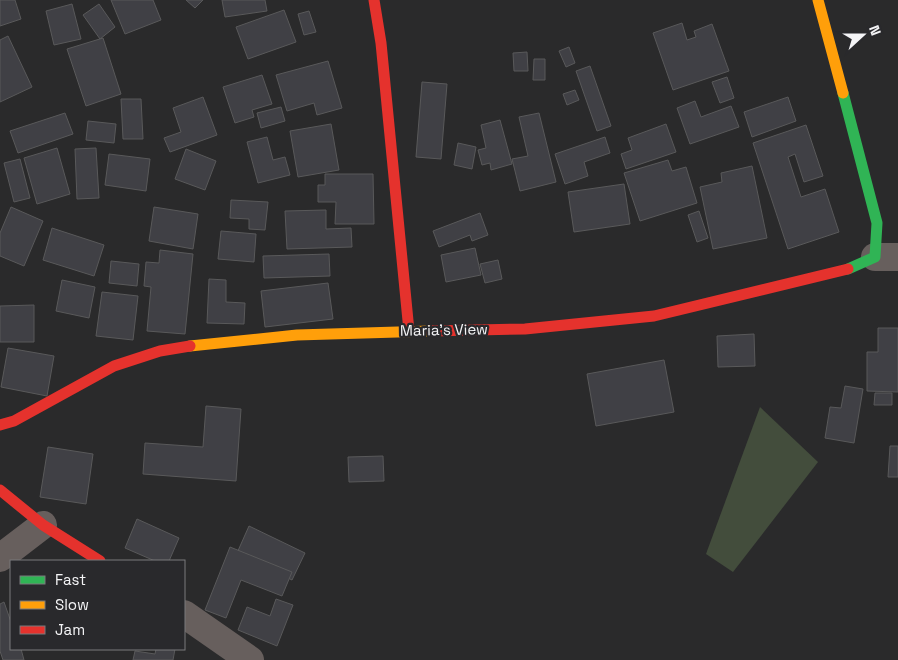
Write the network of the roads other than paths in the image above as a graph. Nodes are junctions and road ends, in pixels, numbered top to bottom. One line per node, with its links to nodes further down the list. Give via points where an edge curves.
1 (374, 0): 4 (street)
2 (818, 0): 3 (street)
3 (887, 257): 4 (street, Maria's View, via 654,316 525,329)
4 (409, 331): 5 (street, Maria's View, via 297,335 160,351 114,366)
5 (0, 426)
6 (0, 490): 7 (street)
7 (44, 525): 8 (street); 9 (street)
8 (0, 558)
9 (98, 560)
10 (185, 615): 11 (street)
11 (250, 660)

